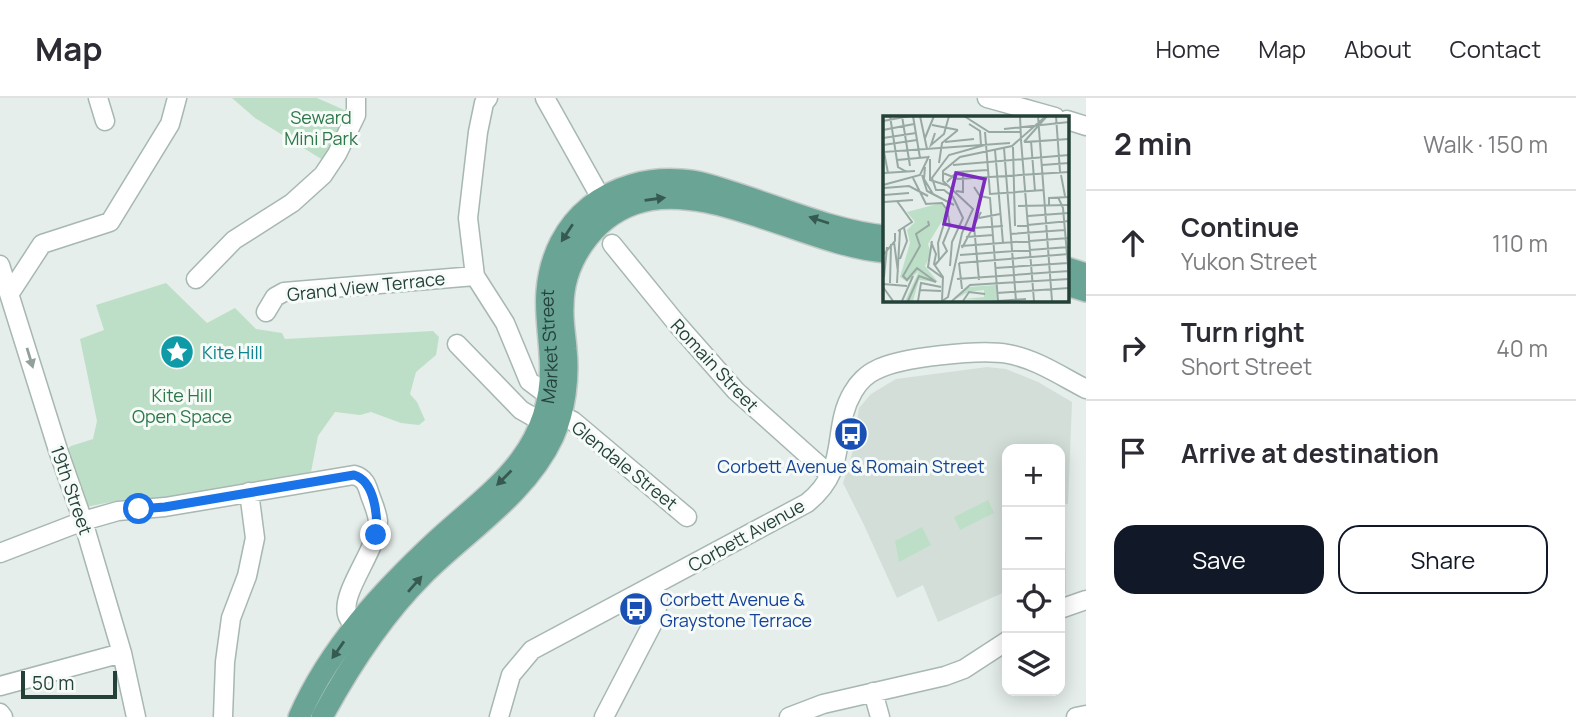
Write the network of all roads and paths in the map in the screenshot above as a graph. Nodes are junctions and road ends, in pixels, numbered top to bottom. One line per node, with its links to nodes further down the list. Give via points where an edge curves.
1 (98, 98): 9 (street)
2 (177, 98): 22 (street, via 170,124 110,222 42,244)
3 (356, 98): 19 (street, via 356,114 323,175 292,203 234,240)
4 (488, 98): 18 (street, via 478,132 468,218)
5 (545, 98): 11 (street)
6 (987, 98): 7 (street)
7 (1045, 109)
8 (1068, 120): 10 (street)
9 (105, 121)
10 (1086, 125)
11 (601, 198): 12 (main road, Market Street, one-way to 11, via 685,180 643,181); 26 (main road, Market Street, one-way to 26, via 570,227 549,276)
12 (883, 236)
13 (612, 244): 28 (street, Romain Street, via 736,391)
14 (883, 252): 27 (main road, Market Street, one-way to 14, via 567,367 562,305 566,280 593,232 626,207 658,198 697,200 844,245)
15 (0, 265): 22 (street, 19th Street)
16 (1068, 268): 17 (main road)
17 (1086, 274)
18 (475, 276): 23 (street, Grand View Terrace, via 284,292); 26 (street, via 505,323 529,381)
19 (196, 279)
20 (1068, 285): 21 (main road)
21 (1086, 291)
22 (10, 293): 31 (street, 19th Street, one-way to 31)
23 (266, 312)
24 (457, 344): 27 (street, Glendale Street, via 521,410)
25 (1086, 389): 28 (street, Corbett Avenue, via 1025,358 990,351 886,365 865,377 853,391)
26 (549, 396): 27 (main road, Market Street)
27 (551, 419): 30 (street, Glendale Street, via 573,421); 36 (main road, Market Street, via 511,471 399,575)
28 (830, 475): 33 (street, Corbett Avenue, via 807,503)
29 (249, 492): 31 (street, via 118,511); 36 (street, via 349,475 359,476 368,486 376,535 348,601 347,616); 44 (street, via 255,538 231,618)
30 (687, 517)
31 (83, 521): 32 (street); 38 (street, 19th Street)
32 (0, 553)
33 (654, 585): 48 (street, Corbett Avenue, via 532,650 511,675); 49 (street, via 656,617)
34 (1086, 600): 35 (street)
35 (1065, 607)
36 (364, 631): 40 (main road, Market Street); 45 (main road, Market Street, one-way to 45, via 321,676)
37 (1002, 644): 41 (street, via 954,673)
38 (122, 653): 39 (street); 43 (street, 19th Street)
39 (0, 686)
40 (340, 687): 46 (main road, Market Street); 47 (main road)
41 (873, 692): 50 (street); 51 (street)
42 (1086, 715): 52 (street)
43 (136, 717)
44 (223, 717)
45 (299, 717)
46 (323, 717)
47 (331, 717)
48 (499, 717)
49 (604, 717)
50 (789, 717)
51 (880, 717)
52 (1076, 717)

